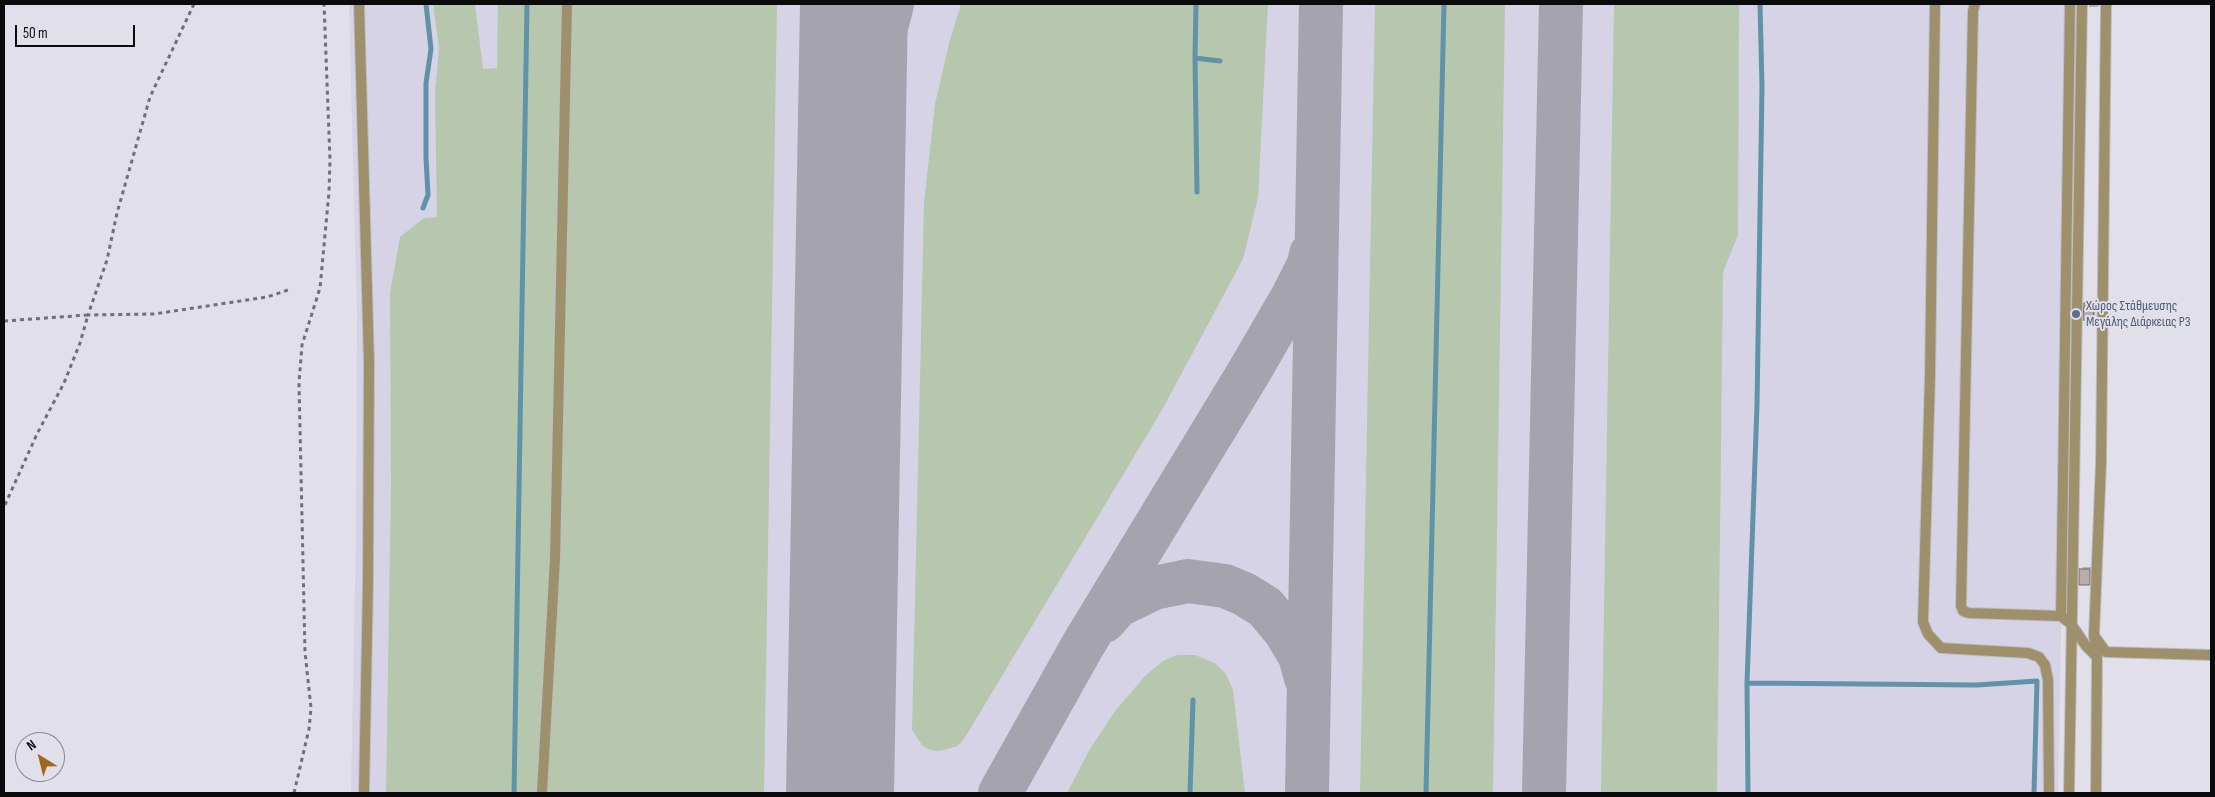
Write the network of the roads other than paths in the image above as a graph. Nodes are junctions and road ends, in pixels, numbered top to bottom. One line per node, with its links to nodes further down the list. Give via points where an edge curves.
1 (359, 4): 13 (lane, via 368,362)
2 (567, 4): 14 (lane, via 555,559)
3 (1935, 4): 15 (lane, via 1923,622 1928,634 1941,648 2028,652 2042,661 2048,680)
4 (1975, 4): 8 (lane, via 1962,606 1963,611 1969,612)
5 (2070, 4): 8 (lane)
6 (2082, 4): 9 (lane)
7 (2106, 4): 10 (lane, via 2101,463)
8 (2061, 616): 9 (lane)
9 (2071, 624): 12 (lane); 16 (lane)
10 (2094, 636): 11 (lane, via 2106,652); 12 (lane)
11 (2211, 656)
12 (2097, 657): 17 (lane)
13 (364, 793)
14 (542, 793)
15 (2049, 793)
16 (2068, 793)
17 (2096, 793)

